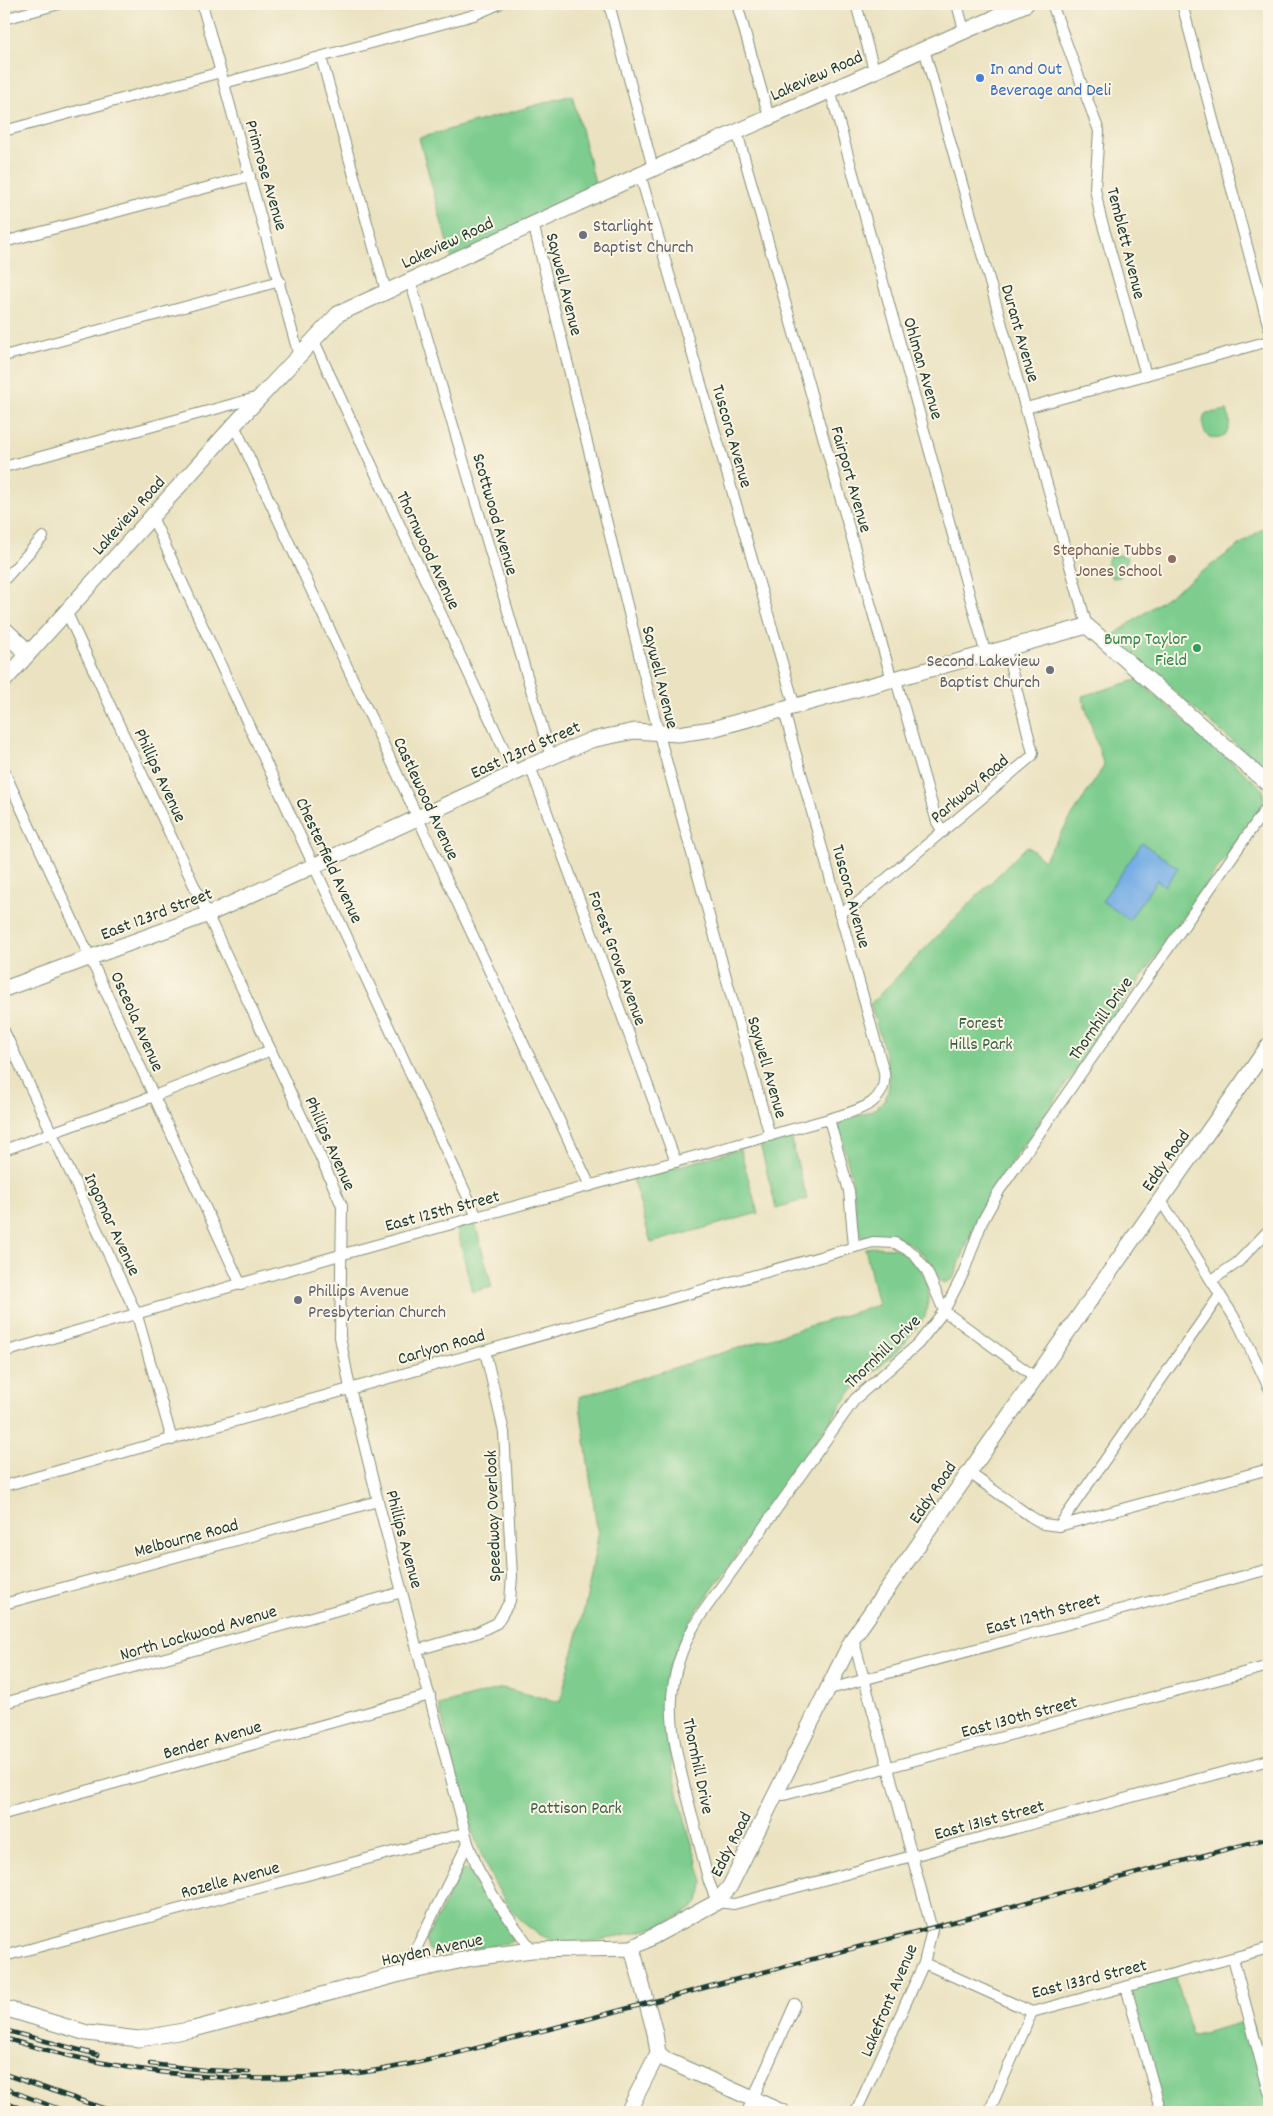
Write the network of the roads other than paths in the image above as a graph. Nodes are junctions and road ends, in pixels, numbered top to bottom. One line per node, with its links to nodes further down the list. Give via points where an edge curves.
1 (59, 4): 11 (street)
2 (202, 4): 16 (street, Primrose Avenue)
3 (500, 4): 14 (street, via 474,15)
4 (609, 4): 21 (street, Tuscora Avenue)
5 (737, 4): 18 (street)
6 (856, 4): 15 (street)
7 (957, 4): 12 (street)
8 (1026, 4): 12 (street, Lakeview Road)
9 (1052, 4): 33 (street, Temblett Avenue, via 1099,131 1095,188 1100,215)
10 (1182, 4): 28 (street)
11 (4, 19)
12 (964, 30): 13 (street, Lakeview Road)
13 (924, 49): 15 (street, Lakeview Road); 35 (street, Durant Avenue)
14 (321, 57): 16 (street); 27 (street)
15 (874, 70): 17 (street, Lakeview Road)
16 (223, 78): 19 (street); 22 (street, Primrose Avenue)
17 (830, 90): 18 (street, Lakeview Road); 47 (street, Ohlman Avenue)
18 (768, 117): 20 (street, Lakeview Road)
19 (4, 131)
20 (737, 132): 21 (street, Lakeview Road); 49 (street, Fairport Avenue, via 890,673)
21 (646, 171): 23 (street, Lakeview Road); 50 (street, Tuscora Avenue)
22 (250, 176): 24 (street); 26 (street, Primrose Avenue)
23 (533, 223): 25 (street, Lakeview Road); 51 (street, Saywell Avenue)
24 (4, 242)
25 (410, 280): 27 (street, Lakeview Road); 52 (street, Scottwood Avenue)
26 (280, 282): 31 (street); 32 (street, Primrose Avenue)
27 (386, 291): 29 (street, Lakeview Road, via 338,314)
28 (1269, 328)
29 (314, 341): 32 (street, Lakeview Road); 55 (street, Thornwood Avenue)
30 (1269, 341): 33 (street)
31 (4, 356)
32 (300, 356): 34 (street, Lakeview Road)
33 (1146, 375): 35 (street)
34 (263, 396): 36 (street, Lakeview Road); 37 (street)
35 (1026, 408): 43 (street, Durant Avenue)
36 (234, 425): 38 (street, Lakeview Road); 58 (street, Castlewood Avenue)
37 (4, 467)
38 (152, 517): 41 (street, Lakeview Road); 60 (street, Chesterfield Avenue)
39 (43, 537): 40 (street)
40 (4, 580)
41 (66, 611): 46 (street, Lakeview Road); 62 (street, Phillips Avenue)
42 (4, 625): 46 (street)
43 (1087, 626): 45 (street, East 123rd Street); 56 (street)
44 (4, 636): 46 (street)
45 (1006, 649): 47 (street, East 123rd Street); 59 (street, Parkway Road, via 1034,753)
46 (28, 653): 48 (street, Lakeview Road)
47 (986, 654): 49 (street, East 123rd Street)
48 (4, 680)
49 (896, 680): 50 (street, East 123rd Street); 59 (street, Fairport Avenue)
50 (790, 709): 51 (street, East 123rd Street, via 712,729 678,734); 61 (street, Tuscora Avenue)
51 (658, 731): 52 (street, East 123rd Street, via 614,734); 72 (street, Saywell Avenue)
52 (551, 757): 53 (street, East 123rd Street)
53 (530, 766): 55 (street, East 123rd Street); 74 (street, Forest Grove Avenue)
54 (4, 771): 63 (street, Osceola Avenue)
55 (515, 773): 58 (street, East 123rd Street)
56 (1269, 785)
57 (1269, 804): 84 (street, Thornhill Drive, via 999,1191 982,1222 963,1274)
58 (418, 818): 60 (street, East 123rd Street); 75 (street, Castlewood Avenue)
59 (942, 832): 61 (street, Parkway Road, via 855,905)
60 (315, 867): 62 (street, East 123rd Street); 77 (street, Chesterfield Avenue)
61 (840, 913): 68 (street, Tuscora Avenue, via 884,1072)
62 (209, 914): 63 (street, East 123rd Street); 67 (street, Phillips Avenue)
63 (91, 958): 64 (street, East 123rd Street); 69 (street, Osceola Avenue)
64 (5, 985)
65 (4, 1030): 71 (street, Ingomar Avenue)
66 (1269, 1044): 76 (street, Eddy Road)
67 (271, 1050): 69 (street); 80 (street, Phillips Avenue, via 342,1206)
68 (883, 1091): 70 (street, East 125th Street, via 866,1107)
69 (154, 1096): 71 (street); 82 (street, Osceola Avenue)
70 (829, 1119): 72 (street, East 125th Street); 79 (street, via 849,1191)
71 (52, 1132): 73 (street); 85 (street, Ingomar Avenue)
72 (770, 1136): 74 (street, East 125th Street)
73 (4, 1150)
74 (676, 1162): 75 (street, East 125th Street)
75 (590, 1186): 77 (street, East 125th Street)
76 (1160, 1200): 81 (street); 88 (street, Eddy Road)
77 (477, 1217): 80 (street, East 125th Street)
78 (1269, 1230): 81 (street, via 1237,1263)
79 (854, 1246): 84 (street, Carlyon Road, via 887,1241 903,1246 920,1260); 86 (street, Carlyon Road)
80 (340, 1255): 82 (street, East 125th Street); 89 (street, Phillips Avenue, via 340,1337)
81 (1212, 1280): 83 (street)
82 (241, 1285): 85 (street, East 125th Street)
83 (1220, 1295): 90 (street, via 1240,1325); 96 (street)
84 (944, 1311): 88 (street); 113 (street, Thornhill Drive, via 918,1344 867,1387 841,1417 698,1619 683,1648 673,1685 672,1729 709,1882)
85 (137, 1315): 87 (street, East 125th Street); 91 (street, Ingomar Avenue)
86 (484, 1351): 89 (street, Carlyon Road); 101 (street, Speedway Overlook, via 504,1432 512,1576 510,1601 497,1623 476,1634)
87 (4, 1352)
88 (1035, 1377): 93 (street, Eddy Road)
89 (350, 1388): 91 (street, Carlyon Road); 95 (street, Phillips Avenue)
90 (1269, 1388)
91 (172, 1440): 94 (street, Carlyon Road)
92 (1269, 1469): 96 (street)
93 (968, 1472): 96 (street, via 1036,1520); 100 (street, Eddy Road)
94 (4, 1486)
95 (378, 1501): 98 (street, Phillips Avenue); 99 (street, Melbourne Road)
96 (1059, 1526)
97 (1269, 1569): 103 (street, East 129th Street)
98 (402, 1592): 101 (street, Phillips Avenue); 106 (street, North Lockwood Avenue)
99 (4, 1604)
100 (853, 1638): 103 (street, Lakefront Avenue); 104 (street, Eddy Road)
101 (417, 1650): 105 (street, Phillips Avenue)
102 (1269, 1666): 108 (street, East 130th Street)
103 (864, 1679): 104 (street, East 129th Street); 108 (street, Lakefront Avenue)
104 (826, 1690): 109 (street, Eddy Road)
105 (430, 1695): 110 (street, Bender Avenue); 111 (street, Phillips Avenue)
106 (4, 1703)
107 (1269, 1760): 112 (street, East 131st Street)
108 (888, 1768): 109 (street, East 130th Street, via 784,1795); 112 (street, Lakefront Avenue)
109 (776, 1794): 113 (street, Eddy Road, via 730,1886)
110 (4, 1814)
111 (466, 1838): 116 (street, Phillips Avenue, via 479,1871 497,1902); 117 (street, Rozelle Avenue); 120 (street)
112 (913, 1856): 113 (street, East 131st Street, via 740,1903); 119 (street, Lakefront Avenue, via 932,1930)
113 (717, 1902): 114 (street, Eddy Road)
114 (632, 1948): 116 (street, Hayden Avenue); 125 (street)
115 (1269, 1948): 118 (street, East 133rd Street)
116 (532, 1950): 120 (street, Hayden Avenue, via 472,1958)
117 (4, 1956)
118 (1233, 1958): 121 (street, East 133rd Street); 126 (street)
119 (924, 1962): 124 (street, East 133rd Street); 130 (street, Lakefront Avenue)
120 (404, 1973): 123 (street, Hayden Avenue, via 194,2029 139,2039 87,2033)
121 (1126, 1987): 124 (street, East 133rd Street); 132 (street)
122 (795, 2004): 127 (street)
123 (4, 2008)
124 (1032, 2012): 131 (street)
125 (658, 2053): 127 (street); 128 (street)
126 (1269, 2092)
127 (750, 2106): 129 (street)
128 (628, 2112)
129 (782, 2112)
130 (856, 2112)
131 (989, 2112)
132 (1161, 2112)

